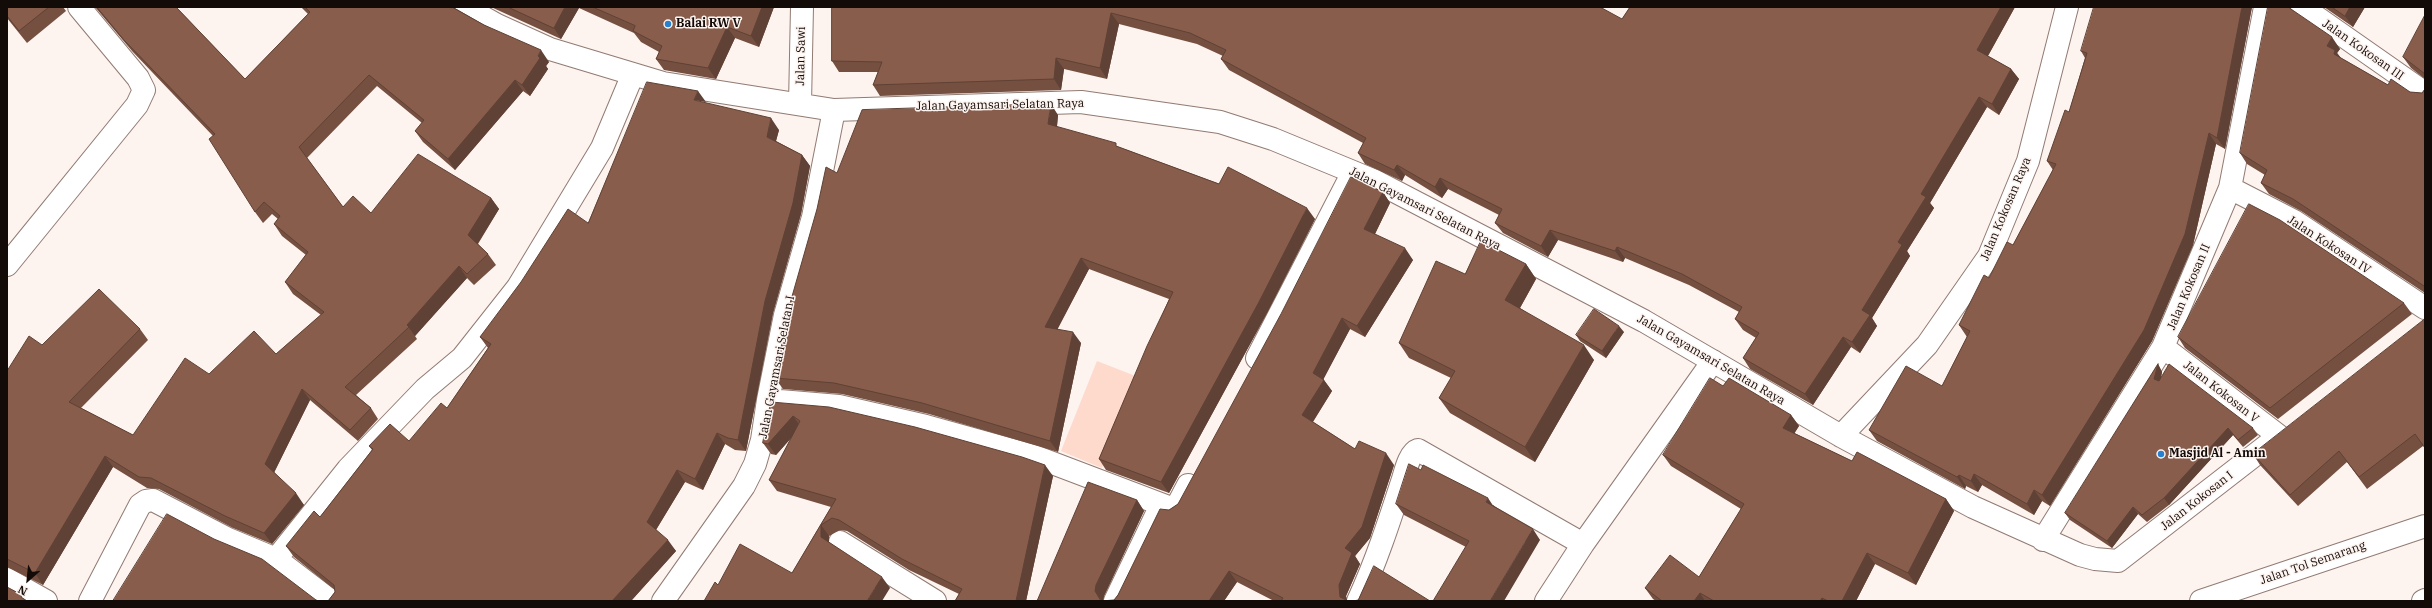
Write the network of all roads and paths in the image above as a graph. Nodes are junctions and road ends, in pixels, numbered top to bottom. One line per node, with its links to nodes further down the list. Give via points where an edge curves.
1 (79, 7): 13 (main road, via 138,78 144,90 137,105)
2 (465, 7): 7 (main road, Jalan Gayamsari Selatan Raya, via 550,49)
3 (802, 7): 9 (main road, Jalan Sawi)
4 (2068, 7): 20 (main road, Jalan Kokosan Raya, via 2028,161 1989,256 1928,346)
5 (2265, 7): 12 (main road, Jalan Kokosan II)
6 (2302, 7): 8 (main road, Jalan Kokosan III)
7 (633, 74): 9 (main road, Jalan Gayamsari Selatan Raya, via 663,83); 28 (main road, via 602,148 518,288 462,358 425,388 348,469)
8 (2425, 92)
9 (800, 104): 10 (main road, Jalan Gayamsari Selatan Raya)
10 (834, 110): 11 (main road, Jalan Gayamsari Selatan Raya, via 1081,102 1220,122 1273,139); 18 (main road, Jalan Gayamsari Selatan I, via 813,217 785,315)
11 (1353, 172): 16 (main road, Jalan Gayamsari Selatan Raya, via 1375,181 1644,321); 17 (main road)
12 (2230, 188): 14 (main road, Jalan Kokosan IV, via 2294,221); 15 (main road, Jalan Kokosan II)
13 (7, 265)
14 (2423, 318)
15 (2164, 347): 21 (main road, Jalan Kokosan V); 25 (main road, Jalan Kokosan II)
16 (1713, 361): 20 (main road, Jalan Gayamsari Selatan Raya); 27 (main road)
17 (1249, 373)
18 (768, 400): 23 (main road, via 839,406 926,426 1034,456); 34 (main road, Jalan Gayamsari Selatan I, via 762,440 744,486)
19 (2297, 422): 21 (main road, Jalan Kokosan I)
20 (1841, 436): 25 (main road, Jalan Gayamsari Selatan Raya, via 1972,507)
21 (2279, 436): 29 (main road, Jalan Kokosan I)
22 (1199, 466): 23 (main road, via 1175,509)
23 (1161, 505): 36 (main road)
24 (2425, 526): 39 (main road, Jalan Tol Semarang)
25 (2044, 540): 29 (main road, Jalan Gayamsari Selatan Raya, via 2095,559)
26 (840, 542): 35 (main road)
27 (1583, 544): 37 (main road, via 1418,450 1407,467 1379,550); 38 (main road)
28 (276, 559): 32 (main road, via 228,539 161,503 146,501 140,505); 33 (main road)
29 (2118, 561)
30 (7, 579): 31 (main road)
31 (46, 601)
32 (90, 601)
33 (331, 601)
34 (663, 601)
35 (935, 601)
36 (1115, 601)
37 (1358, 601)
38 (1546, 601)
39 (2201, 601)

